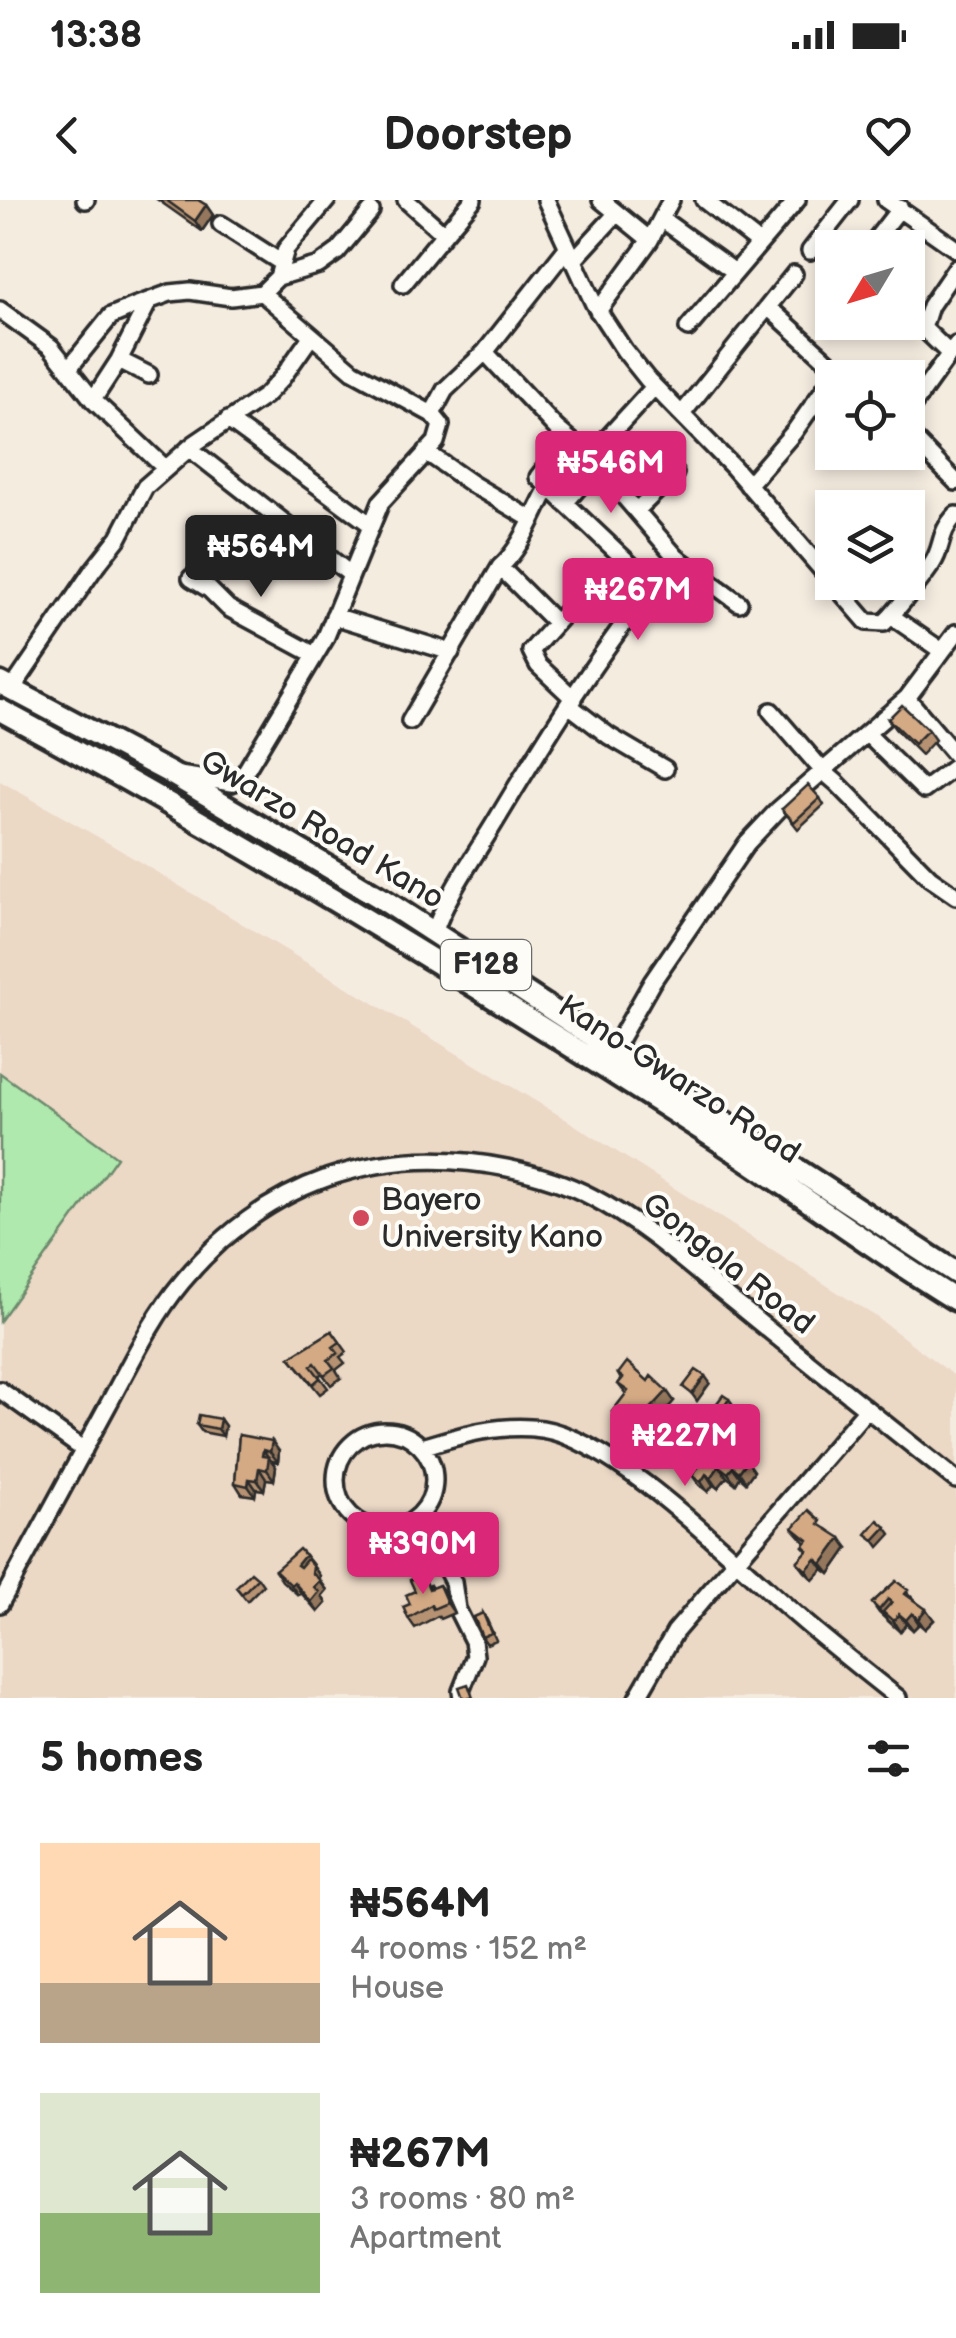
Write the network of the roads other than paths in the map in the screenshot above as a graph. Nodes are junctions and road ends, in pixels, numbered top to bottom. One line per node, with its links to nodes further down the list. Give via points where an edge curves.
1 (327, 200): 22 (street, via 286,249)
2 (406, 200): 15 (street)
3 (473, 200): 15 (street)
4 (546, 200): 20 (street)
5 (601, 200): 12 (street)
6 (704, 200): 17 (street)
7 (850, 200): 19 (street)
8 (793, 202): 17 (street)
9 (893, 204): 14 (street); 18 (street)
10 (665, 207): 16 (street); 23 (street)
11 (371, 211): 22 (street, via 319,265)
12 (616, 213): 16 (street); 20 (street)
13 (222, 224): 22 (street)
14 (879, 230)
15 (444, 234): 25 (street)
16 (650, 240): 30 (street)
17 (759, 243): 23 (street)
18 (956, 250)
19 (810, 252)
20 (570, 254): 30 (street); 34 (street)
21 (956, 268): 33 (street, via 923,328)
22 (280, 270): 26 (street)
23 (735, 272): 31 (street)
24 (794, 274): 28 (street)
25 (404, 284)
26 (262, 293): 27 (street, via 190,291); 32 (street)
27 (148, 304): 35 (street); 37 (street, via 112,316)
28 (768, 306): 36 (street); 44 (street)
29 (0, 310): 37 (street)
30 (598, 311): 39 (street)
31 (688, 328)
32 (310, 338): 43 (street, via 353,371); 45 (street, via 264,396)
33 (953, 349): 40 (street)
34 (485, 352): 43 (street, via 445,390); 46 (street)
35 (119, 360): 38 (street); 41 (street)
36 (821, 360)
37 (70, 368): 41 (street)
38 (149, 376)
39 (654, 387): 44 (street); 51 (street)
40 (925, 388)
41 (93, 400): 52 (street)
42 (815, 405): 54 (street)
43 (432, 414): 50 (street, via 440,432)
44 (682, 414): 54 (street)
45 (228, 420): 48 (street); 60 (street)
46 (568, 439): 51 (street); 55 (street, via 538,474)
47 (661, 447): 57 (street, via 675,473)
48 (188, 448): 52 (street); 63 (street)
49 (925, 451): 53 (street)
50 (426, 452): 59 (street); 60 (street)
51 (594, 461): 56 (street); 57 (street)
52 (164, 467): 75 (street)
53 (956, 482)
54 (748, 485): 69 (street, via 867,622 884,623)
55 (548, 488): 56 (street); 59 (street)
56 (564, 503): 65 (street)
57 (636, 510): 61 (street)
58 (956, 515): 69 (street, via 941,534 933,563)
59 (531, 519): 62 (street)
60 (370, 524): 63 (street)
61 (676, 557): 65 (street); 66 (street)
62 (500, 567): 70 (street); 73 (street)
63 (350, 574): 68 (street)
64 (190, 578): 74 (street, via 228,608)
65 (652, 585): 67 (street)
66 (739, 603)
67 (638, 604): 70 (street, via 587,588); 77 (street)
68 (334, 616): 73 (street); 74 (street)
69 (891, 616): 72 (street)
70 (555, 622): 77 (street, via 531,651)
71 (956, 633): 72 (street)
72 (942, 651): 76 (street)
73 (451, 652): 80 (street)
74 (315, 655): 86 (street, via 241,778 232,783)
75 (6, 686): 86 (main road, Gwarzo Road Kano / F128)
76 (907, 698): 81 (street); 82 (street)
77 (572, 702): 84 (street, via 609,736); 88 (street, via 444,906)
78 (0, 710): 91 (main road, Kano-Gwarzo Road / F128, via 400,938)
79 (770, 711): 85 (street)
80 (410, 721)
81 (867, 734): 83 (street, via 924,790); 85 (street)
82 (956, 756)
83 (956, 766)
84 (664, 769)
85 (822, 772): 87 (street); 89 (street, via 735,859)
86 (170, 774): 88 (main road, Gwarzo Road Kano / F128)
87 (956, 896)
88 (434, 933): 89 (main road, Gwarzo Road Kano / F128)
89 (614, 1048): 90 (main road, Gwarzo Road Kano / F128)
90 (956, 1273)
91 (956, 1300)
92 (0, 1390): 95 (street)
93 (867, 1409): 95 (street, Gongola Road, via 654,1238 591,1196 507,1168 422,1160 331,1175 232,1230 158,1316); 96 (street, Gongola Road); 98 (street)
94 (422, 1446): 97 (street, via 434,1490); 97 (street, via 392,1432 360,1438 339,1462 336,1479 346,1510 373,1528 405,1526); 98 (street, via 497,1428 566,1435 608,1458)
95 (84, 1450): 99 (street, Gongola Road)
96 (956, 1480)
97 (419, 1516): 100 (street, via 473,1640)
98 (736, 1560): 101 (street, via 675,1632); 102 (street)
99 (0, 1604)
100 (462, 1698)
101 (637, 1698)
102 (898, 1698)

